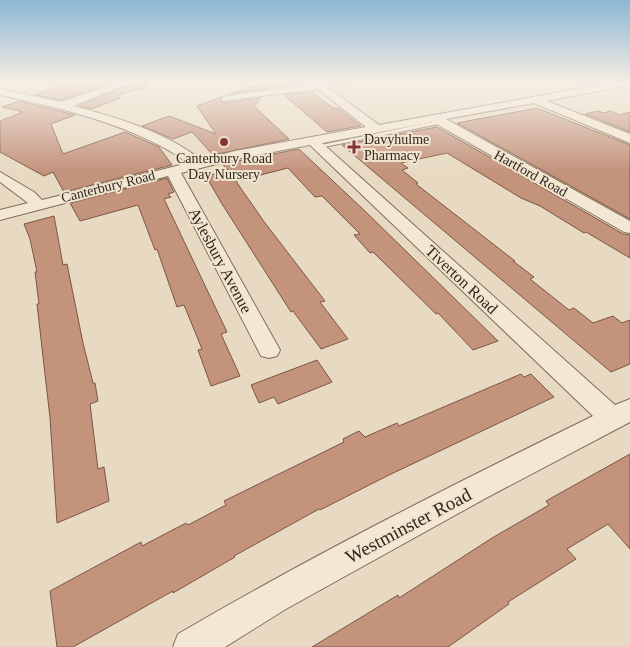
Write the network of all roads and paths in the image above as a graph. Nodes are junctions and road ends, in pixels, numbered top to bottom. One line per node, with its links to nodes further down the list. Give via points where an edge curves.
1 (83, 112): 9 (street, via 154,138)
2 (355, 112): 6 (street)
3 (473, 112): 5 (street, Canterbury Road)
4 (566, 112): 7 (street)
5 (437, 120): 6 (street, Canterbury Road); 8 (lane); 14 (street, Hartford Road)
6 (375, 128): 8 (street, Canterbury Road)
7 (630, 139)
8 (315, 143): 9 (street, Canterbury Road); 16 (street, Tiverton Road)
9 (198, 164): 10 (street, Canterbury Road)
10 (172, 170): 12 (street, Canterbury Road); 15 (street, Aylesbury Avenue)
11 (0, 176): 12 (street)
12 (37, 204): 13 (street, Canterbury Road)
13 (0, 214)
14 (630, 228)
15 (269, 350)
16 (622, 414): 17 (street, Westminster Road, via 458,497 274,597)
17 (190, 647)

